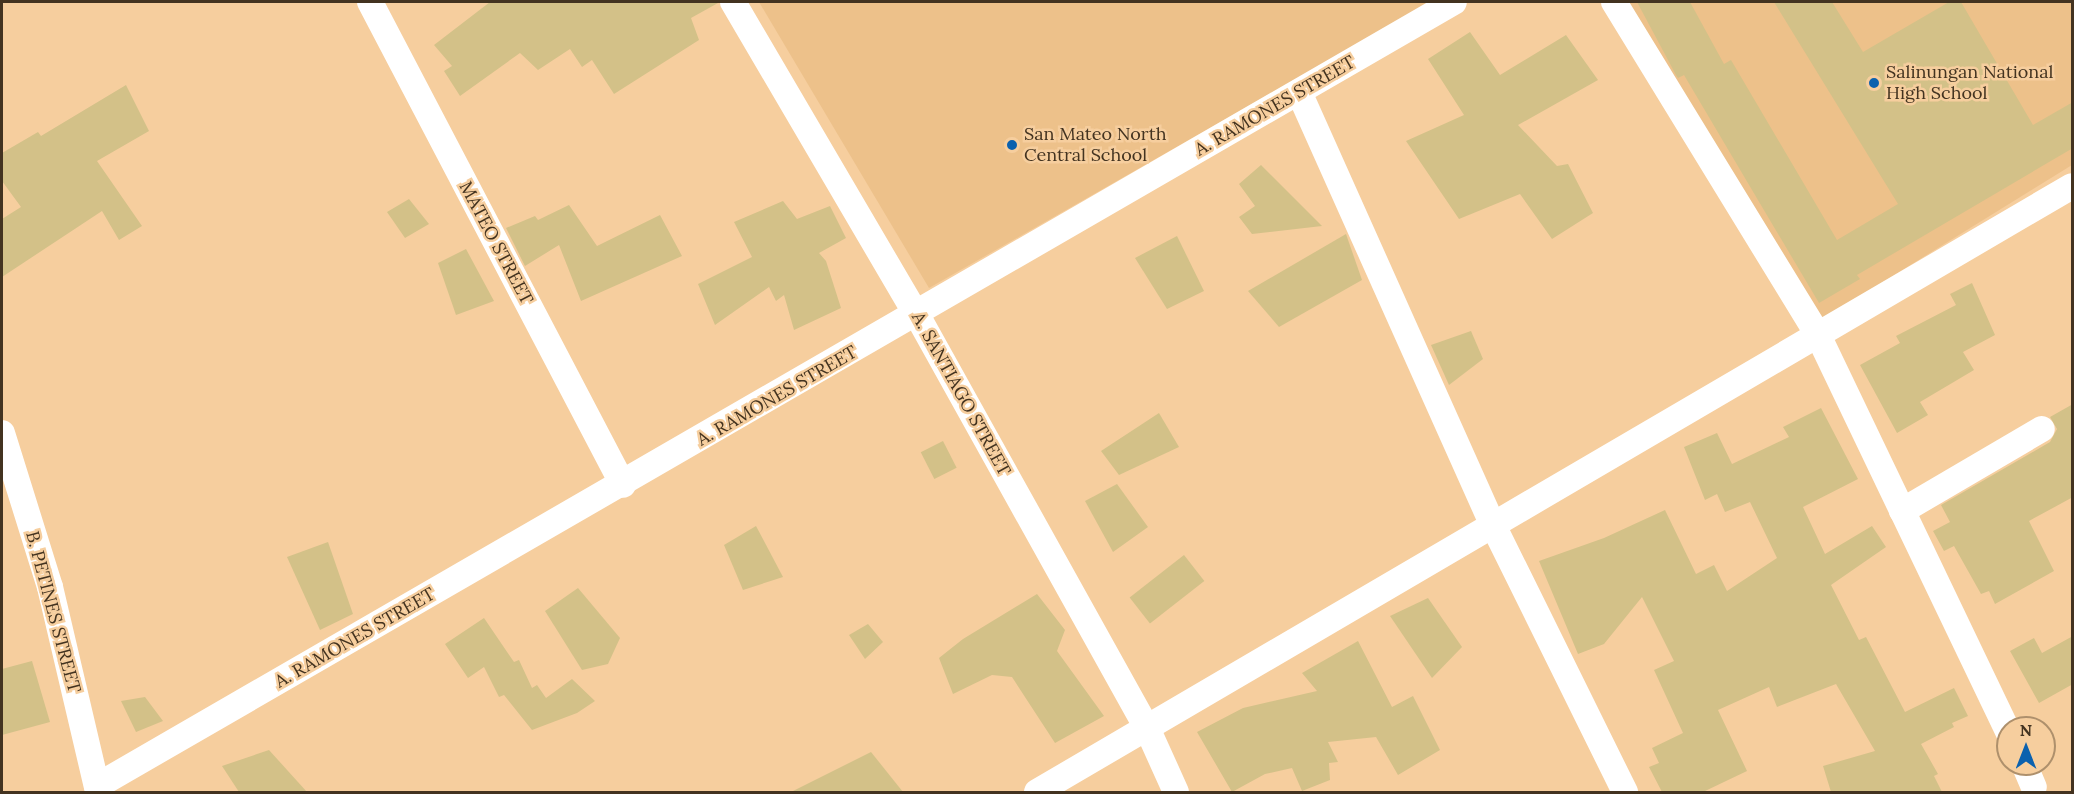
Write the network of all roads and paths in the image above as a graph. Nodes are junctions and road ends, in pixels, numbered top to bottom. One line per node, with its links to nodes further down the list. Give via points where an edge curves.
1 (370, 2): 11 (street, MATEO STREET)
2 (733, 2): 7 (street, A. SANTIAGO STREET)
3 (1454, 2): 5 (street, A. RAMONES STREET)
4 (1614, 2): 8 (street)
5 (1299, 92): 7 (street, A. RAMONES STREET); 13 (street)
6 (2073, 186): 8 (street)
7 (917, 315): 11 (street, A. RAMONES STREET); 15 (street, A. SANTIAGO STREET)
8 (1819, 336): 12 (street); 13 (street)
9 (2042, 429): 12 (street)
10 (2, 433): 18 (street, B. PETINES STREET, via 50,587)
11 (623, 485): 18 (street, A. RAMONES STREET)
12 (1902, 511): 14 (street)
13 (1494, 527): 15 (street); 21 (street)
14 (2000, 716)
15 (1148, 730): 19 (street); 20 (street, A. SANTIAGO STREET)
16 (2029, 776): 17 (street)
17 (2034, 787)
18 (98, 789)
19 (1037, 792)
20 (1176, 792)
21 (1625, 792)

